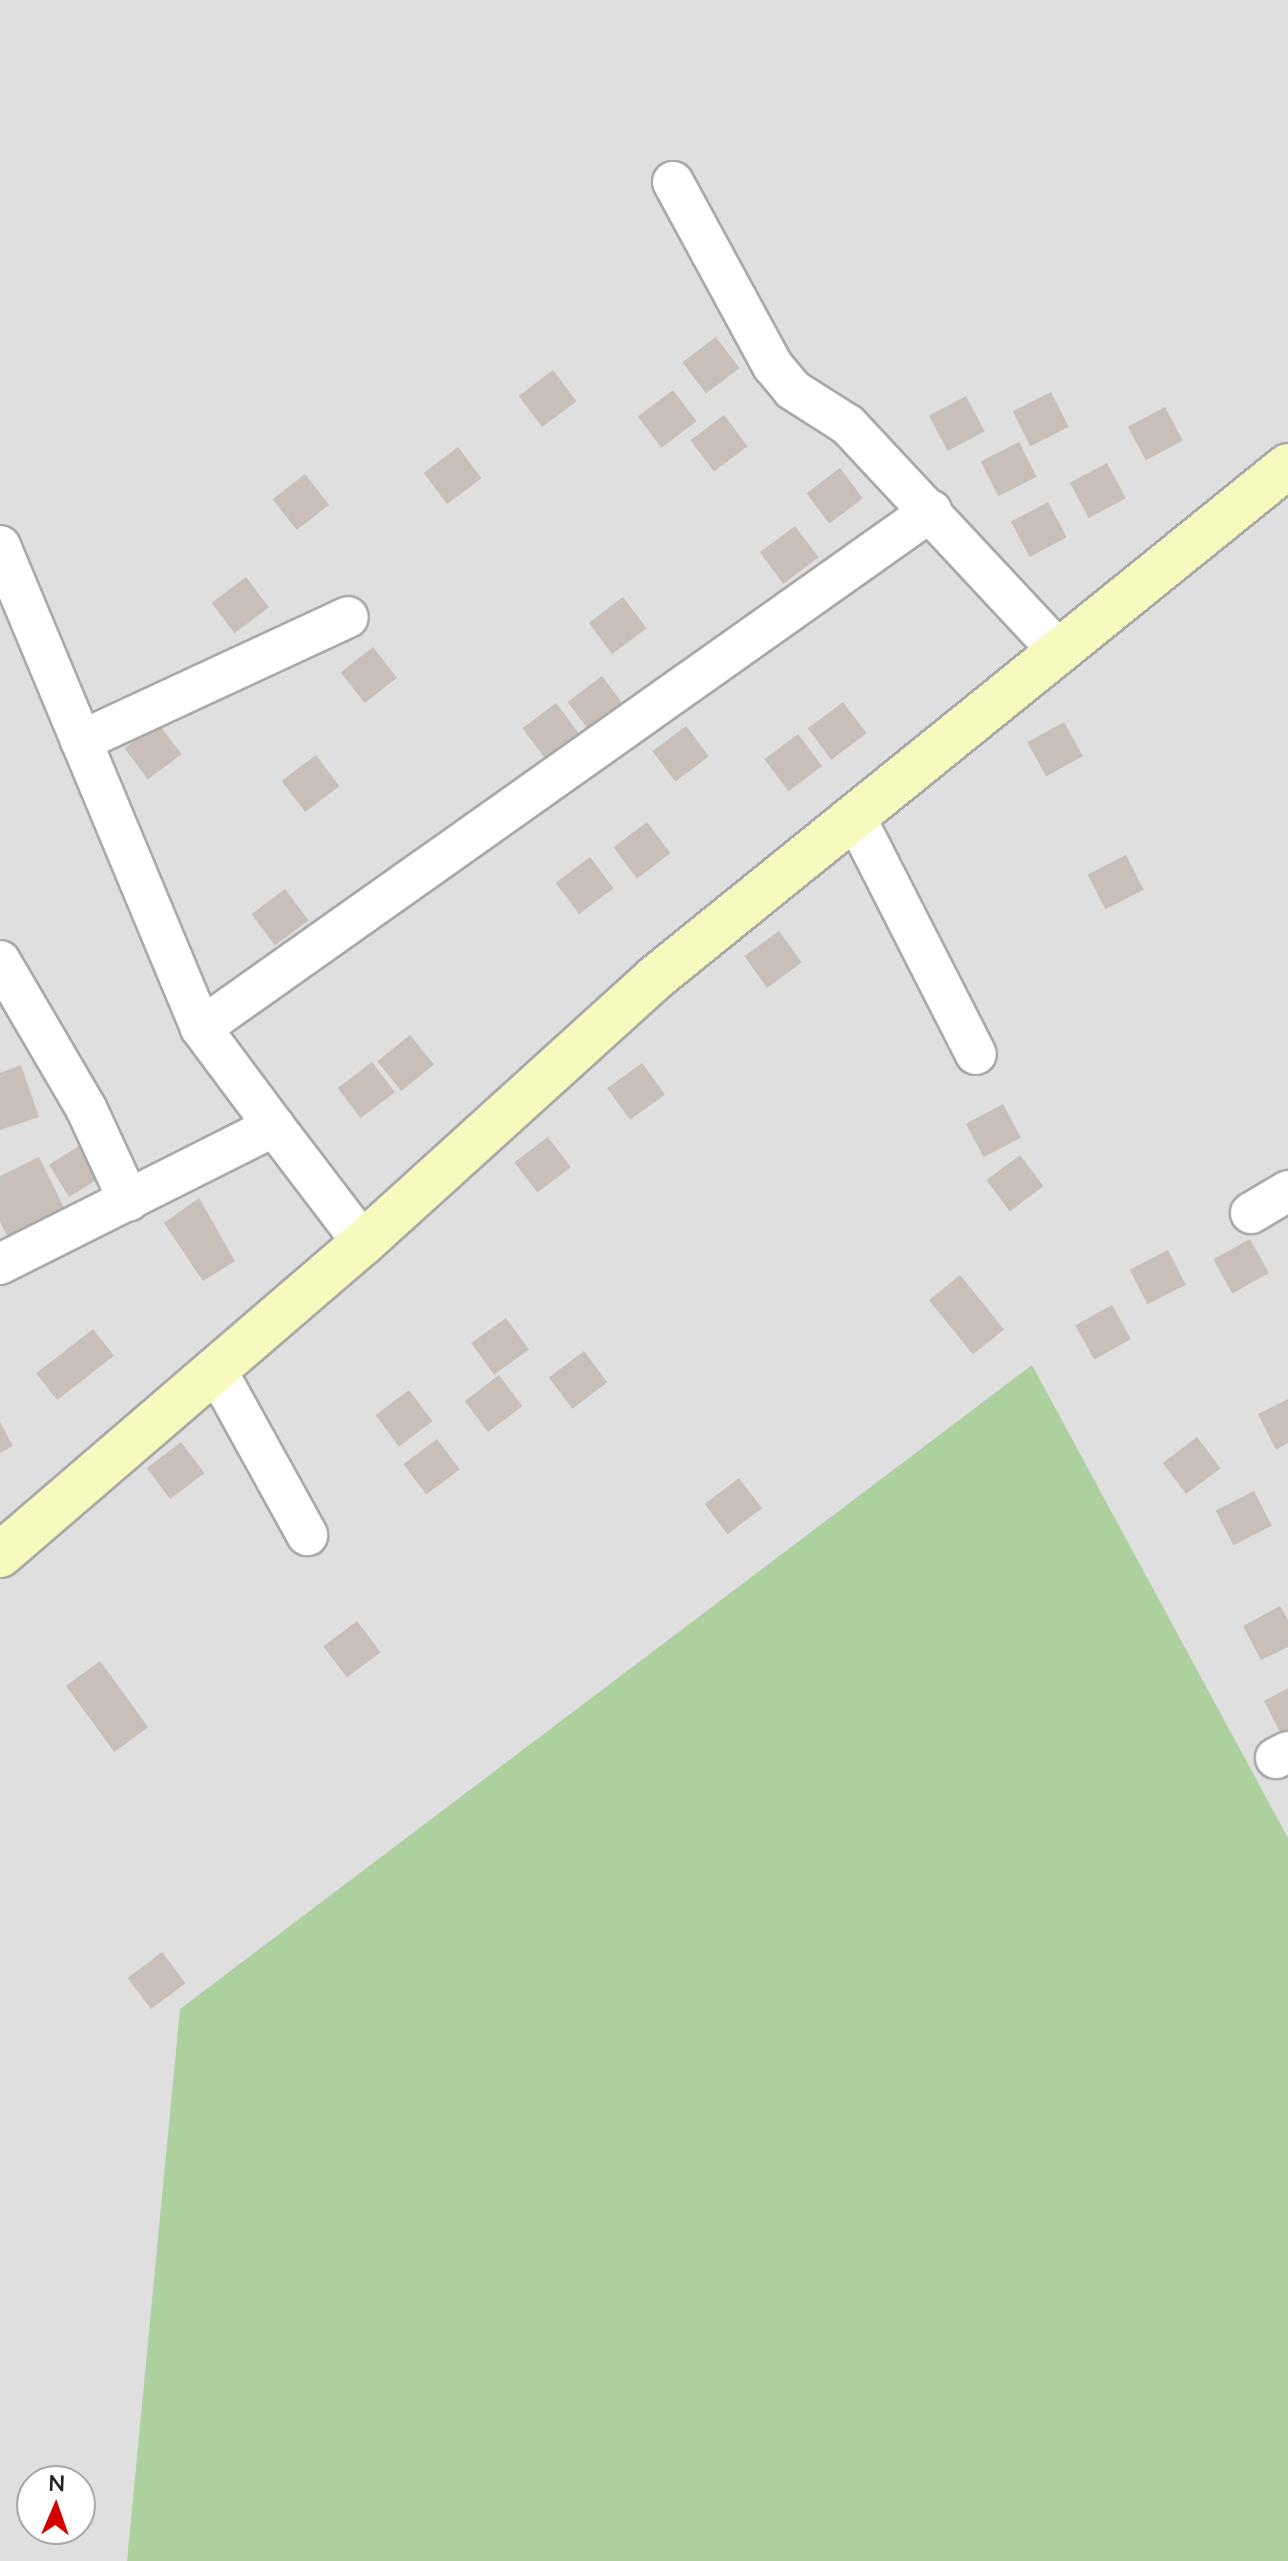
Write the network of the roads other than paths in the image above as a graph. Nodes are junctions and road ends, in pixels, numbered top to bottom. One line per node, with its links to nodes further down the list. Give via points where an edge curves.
1 (673, 182): 3 (street, via 773,366 793,390 848,425)
2 (1288, 466): 6 (street)
3 (931, 511): 6 (street); 10 (street)
4 (0, 546): 7 (street)
5 (348, 617): 7 (street)
6 (1059, 651): 8 (street)
7 (81, 741): 10 (street)
8 (855, 817): 11 (street); 16 (street, via 655,978)
9 (0, 961): 14 (street, via 86,1108)
10 (201, 1028): 12 (street)
11 (976, 1054)
12 (274, 1126): 14 (street); 16 (street)
13 (1288, 1191): 15 (street)
14 (129, 1201): 17 (street)
15 (1251, 1213)
16 (363, 1243): 18 (street)
17 (0, 1264)
18 (215, 1368): 19 (street); 20 (street)
19 (307, 1535)
20 (0, 1555)

